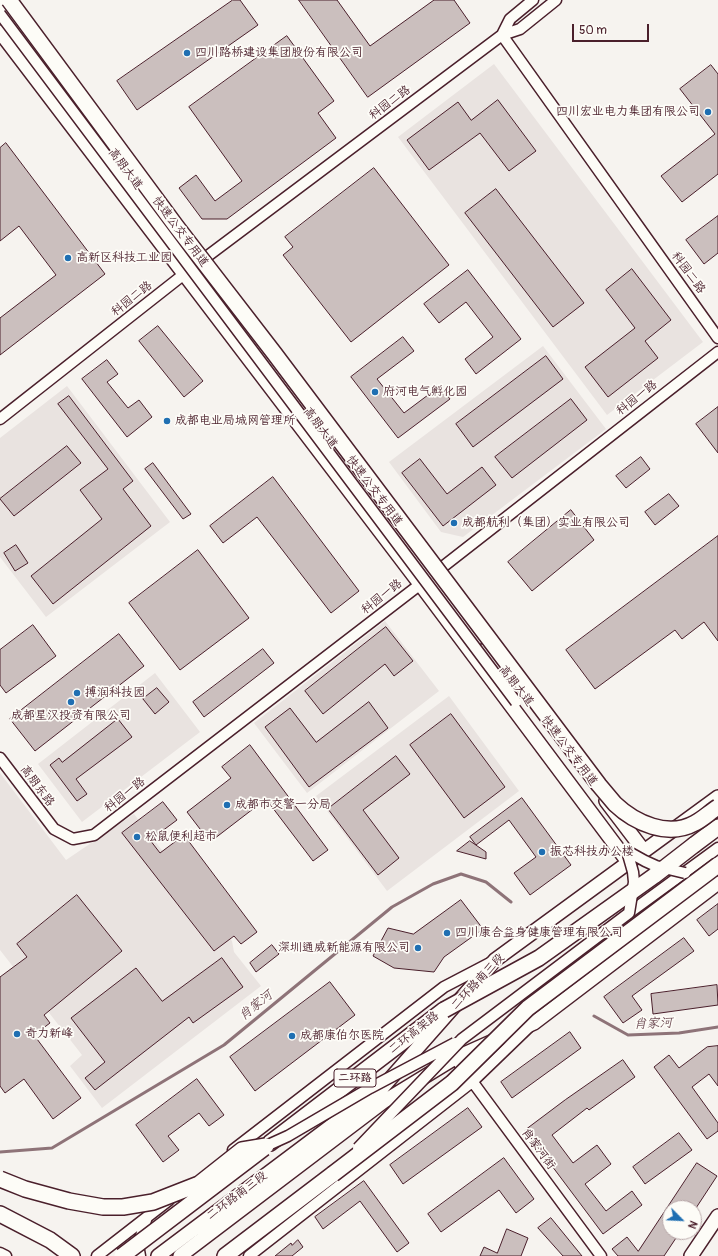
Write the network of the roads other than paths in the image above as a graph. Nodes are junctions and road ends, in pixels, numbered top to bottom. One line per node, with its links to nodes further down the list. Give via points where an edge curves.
1 (9, 0): 7 (highway, bridge)
2 (14, 0): 7 (highway, bridge)
3 (533, 0): 9 (street, via 510,19)
4 (556, 0): 9 (street, via 520,30)
5 (0, 2): 10 (main road, 高朋大道)
6 (0, 14): 24 (street, 快速公交专用道, bridge)
7 (25, 21): 19 (highway, bridge, via 176,226 274,352 603,790 634,818 664,829 694,824)
8 (0, 32): 11 (main road, 高朋大道)
9 (502, 35): 10 (street, 科园二路); 12 (street, 科园二路)
10 (197, 264): 11 (street, 科园二路); 15 (main road, 高朋大道)
11 (185, 274): 14 (street, 科园二路); 16 (main road, 高朋大道)
12 (717, 335)
13 (718, 352): 15 (street, 科园一路)
14 (0, 419)
15 (431, 576): 16 (street, 科园一路); 23 (main road, 高朋大道)
16 (420, 584): 21 (street, 科园一路, via 94,835 72,840); 24 (main road, 高朋大道)
17 (0, 758): 21 (street, 高朋东路)
18 (718, 797): 23 (main road, 二环路南三段)
19 (718, 807)
20 (718, 827): 34 (highway, 二环高架路 / 二环路, bridge, via 539,958 444,1010)
21 (54, 829)
22 (718, 848): 26 (street)
23 (644, 850): 24 (main road, 二环路南三段)
24 (627, 856): 26 (street, bridge); 28 (street, bridge, via 634,882); 29 (main road, 二环路南三段)
25 (718, 865): 35 (highway, bridge, via 528,1008 452,1083)
26 (685, 873): 28 (street)
27 (718, 883): 30 (main road, 二环路南三段)
28 (629, 913): 31 (street, bridge)
29 (495, 960): 39 (street, via 444,987); 41 (main road, 二环路南三段, via 383,1088)
30 (534, 1023): 32 (main road, 二环路南三段); 33 (street)
31 (462, 1040): 34 (street, bridge); 35 (street, bridge)
32 (454, 1058): 33 (street, 肖家河街); 42 (main road, 二环路南三段, via 383,1102)
33 (472, 1082): 55 (street); 56 (street, 肖家河街)
34 (266, 1146): 36 (highway, bridge, via 242,1150 199,1184 153,1202 123,1207 103,1207 69,1201); 47 (highway, 二环高架路, bridge)
35 (333, 1174): 40 (highway)
36 (0, 1179)
37 (0, 1214): 45 (highway, via 50,1240)
38 (718, 1216): 57 (main road)
39 (147, 1217): 46 (street); 48 (street, via 138,1245)
40 (275, 1219): 53 (highway); 54 (highway, via 254,1244)
41 (204, 1221): 49 (main road); 50 (main road, 二环路南三段)
42 (213, 1231): 51 (main road, 二环路南三段); 52 (main road)
43 (0, 1253): 44 (street)
44 (6, 1256)
45 (72, 1256)
46 (96, 1256)
47 (122, 1256)
48 (140, 1256)
49 (151, 1256)
50 (158, 1256)
51 (180, 1256)
52 (197, 1256)
53 (226, 1256)
54 (239, 1256)
55 (249, 1256)
56 (602, 1256)
57 (691, 1256)

